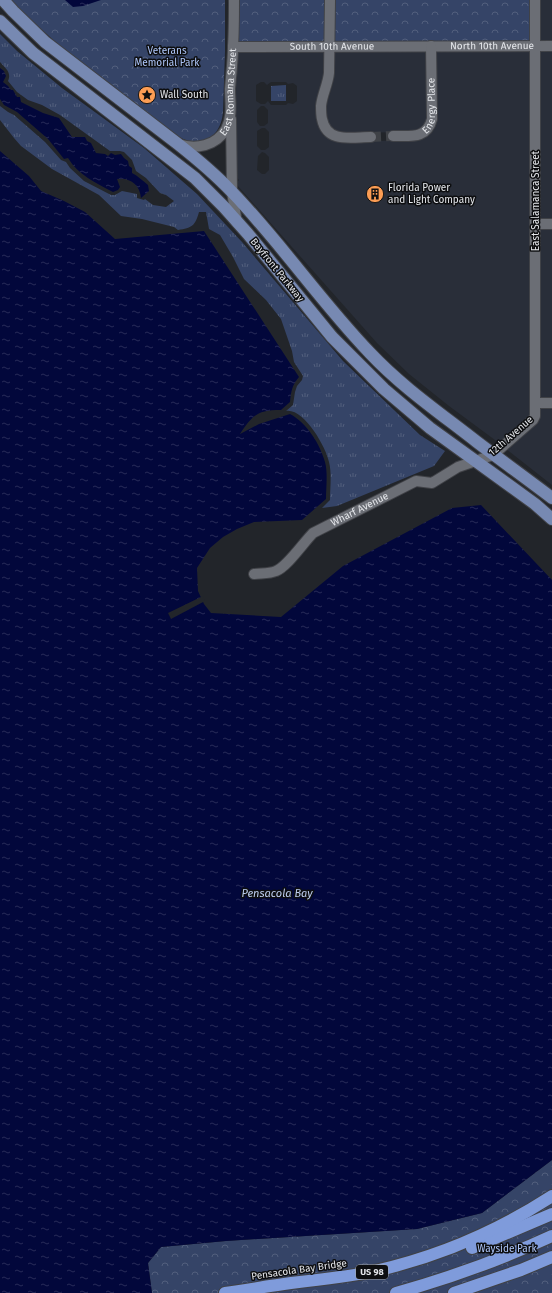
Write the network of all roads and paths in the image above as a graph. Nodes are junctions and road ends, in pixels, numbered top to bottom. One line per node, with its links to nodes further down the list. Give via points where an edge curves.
1 (3, 0): 15 (main road, Bayfront Parkway, via 45,42)
2 (234, 0): 10 (street, East Romana Street)
3 (330, 0): 6 (street)
4 (534, 0): 8 (street, East Salamanca Street)
5 (0, 21): 12 (main road, Bayfront Parkway, via 33,53)
6 (330, 46): 7 (street, South 10th Avenue); 10 (street, South 10th Avenue); 14 (street, via 328,82 321,107 323,124 331,136)
7 (431, 46): 8 (street, North 10th Avenue); 13 (street, Energy Place, via 431,125 423,133 415,136)
8 (535, 46): 9 (street, North 10th Avenue); 18 (street, East Salamanca Street)
9 (552, 46)
10 (233, 47): 11 (street, East Romana Street)
11 (231, 114): 15 (street, East Romana Street, via 226,129 214,141 199,147); 16 (street)
12 (139, 134): 16 (main road, via 178,158 207,182); 17 (main road, Bayfront Parkway, via 194,178)
13 (393, 136)
14 (371, 137)
15 (178, 144): 16 (main road, Bayfront Parkway)
16 (229, 186): 17 (street); 20 (main road, Bayfront Parkway)
17 (237, 223): 21 (main road, Bayfront Parkway)
18 (536, 224): 19 (street); 22 (street, East Salamanca Street)
19 (552, 224)
20 (337, 316): 21 (street); 24 (main road, Bayfront Parkway, via 399,380)
21 (324, 327): 25 (main road, Bayfront Parkway, via 394,398)
22 (536, 403): 23 (street); 24 (street, 12th Avenue, via 536,416 533,420)
23 (552, 403)
24 (492, 455): 25 (street, 12th Avenue); 26 (main road, Bayfront Parkway)
25 (476, 461): 27 (main road, Bayfront Parkway); 28 (street, Wharf Avenue, via 458,467 432,483 416,481 313,533 277,571)
26 (552, 498)
27 (552, 519)
28 (254, 574)
29 (552, 1196): 32 (highway, Pensacola Bay Bridge / US 98, via 512,1220)
30 (552, 1214): 32 (highway, via 463,1252)
31 (552, 1236): 35 (highway, via 461,1273)
32 (434, 1254): 34 (highway, Pensacola Bay Bridge / US 98, via 375,1271)
33 (552, 1257): 36 (highway)
34 (224, 1293)
35 (396, 1293)
36 (454, 1293)

